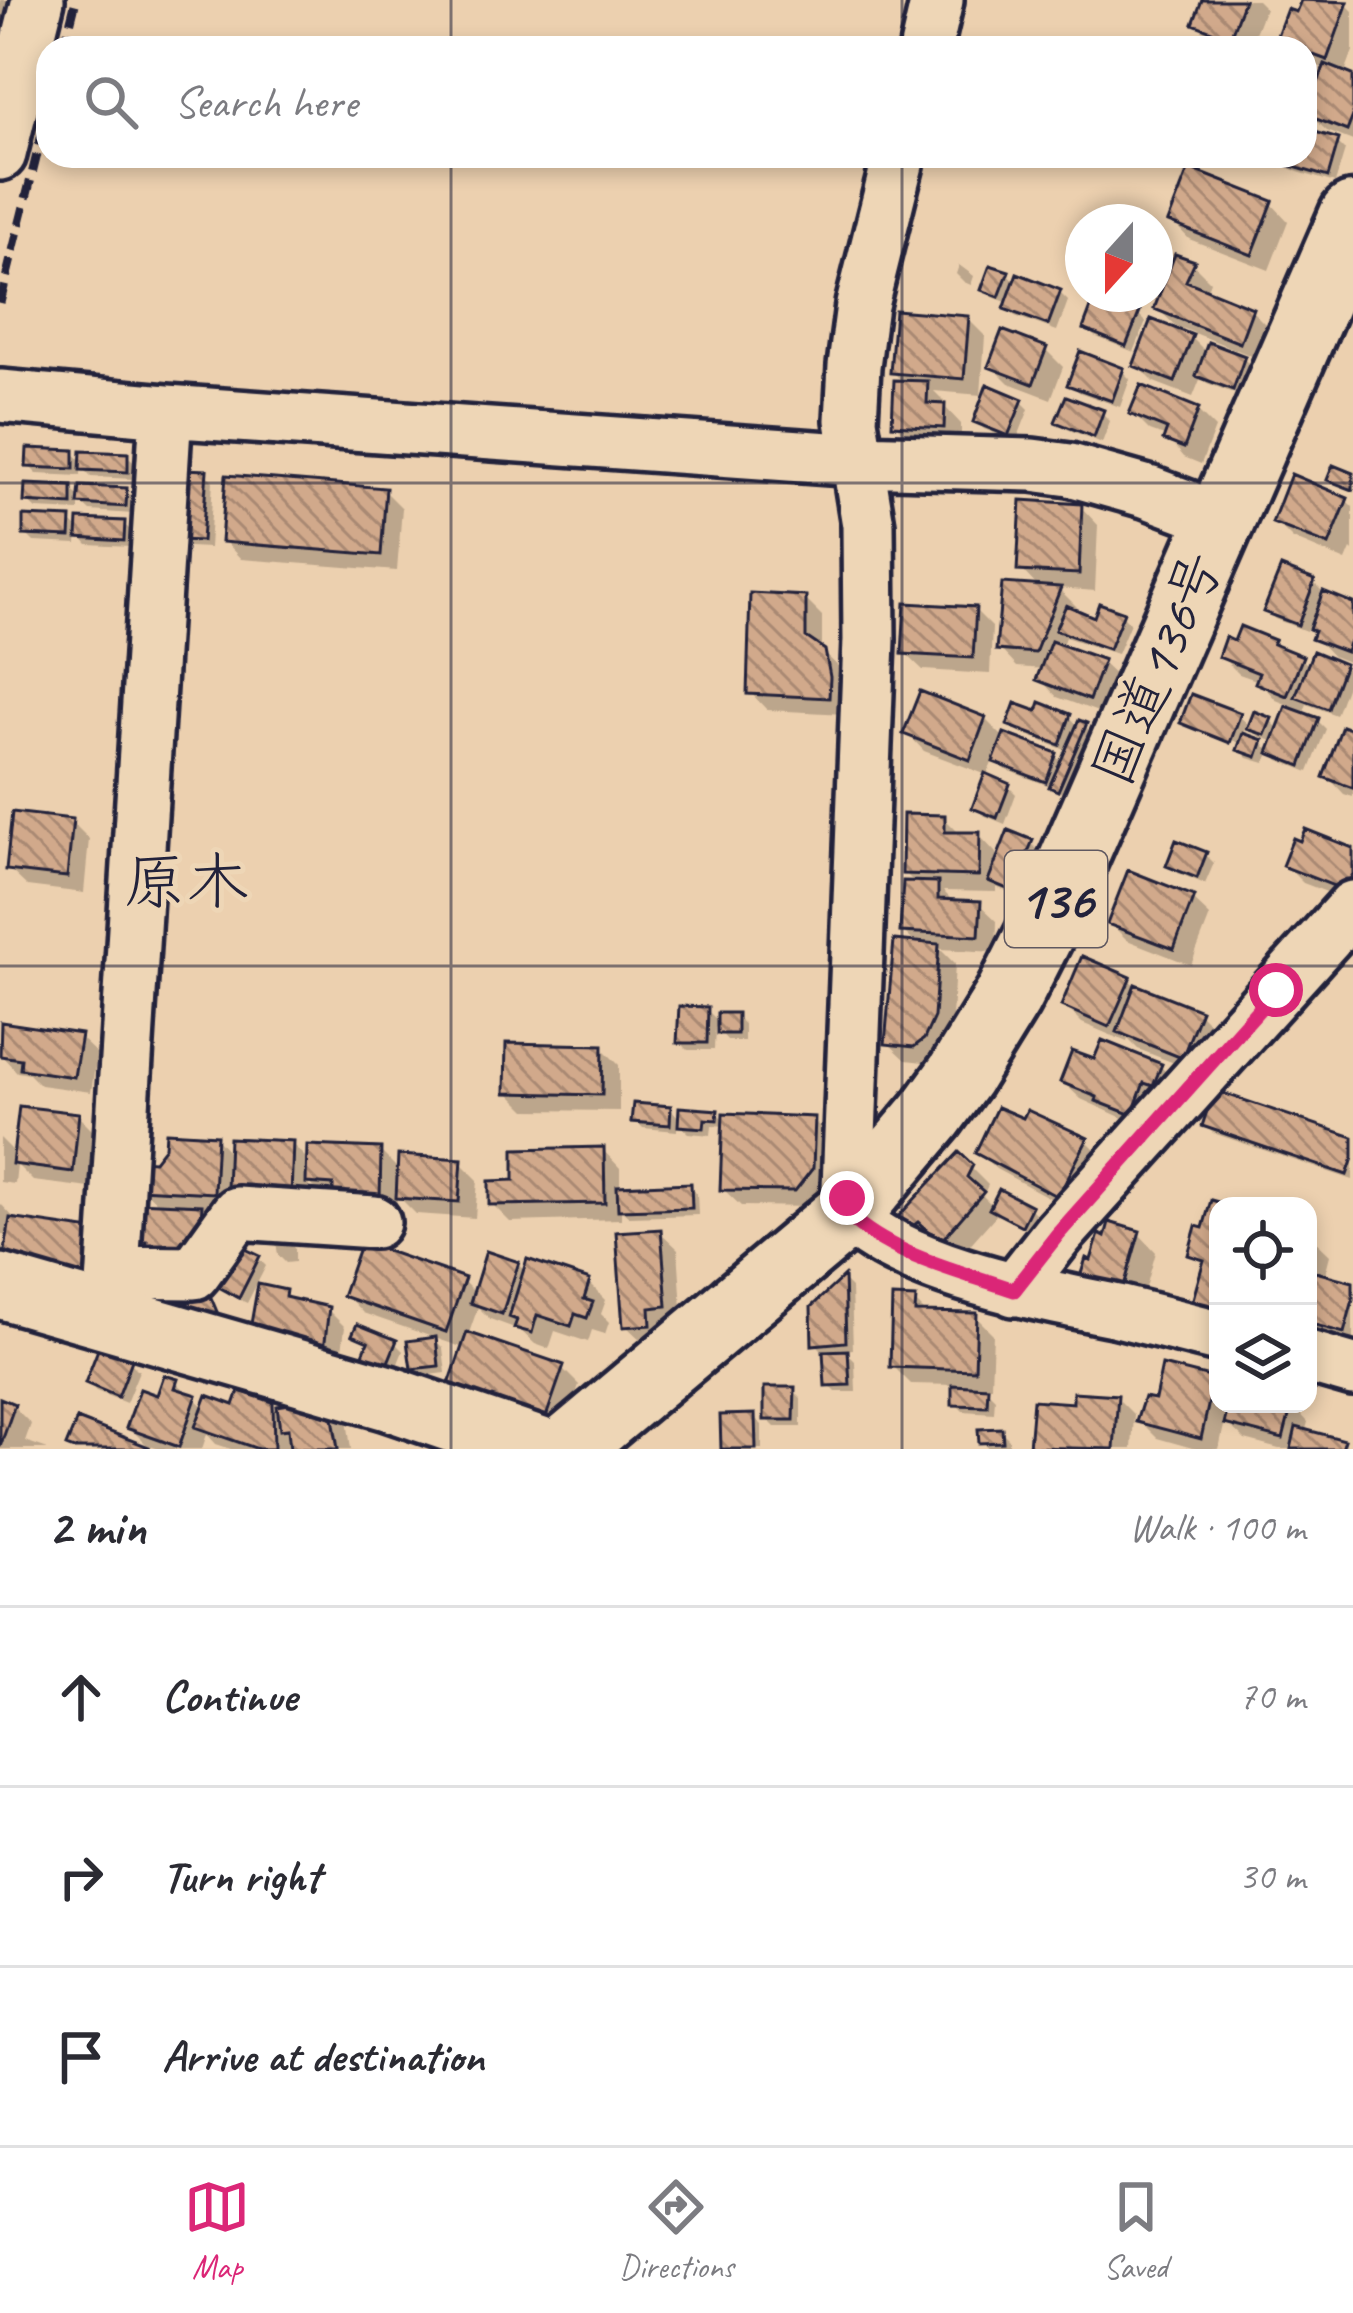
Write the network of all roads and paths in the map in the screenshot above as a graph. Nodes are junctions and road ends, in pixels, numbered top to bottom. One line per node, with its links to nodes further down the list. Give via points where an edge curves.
1 (38, 0): 4 (street)
2 (938, 0): 3 (street)
3 (929, 36)
4 (0, 154)
5 (896, 168): 9 (street, via 860,325 851,420)
6 (1353, 216): 10 (highway, 国道136号 / 136)
7 (0, 396): 8 (street)
8 (166, 411): 9 (street); 16 (street)
9 (859, 460): 10 (street, via 1070,470); 12 (street, via 869,640)
10 (1220, 519): 12 (highway, 国道136号 / 136, via 1008,997 941,1102)
11 (1353, 908): 15 (street)
12 (847, 1214): 15 (street, via 883,1242); 21 (highway, 国道136号 / 136)
13 (374, 1222): 16 (street, via 237,1213 194,1273)
14 (0, 1286): 16 (main road)
15 (1014, 1290): 17 (street)
16 (111, 1295): 20 (main road)
17 (1209, 1334)
18 (1317, 1360): 19 (street)
19 (1353, 1370)
20 (538, 1449)
21 (567, 1449)

